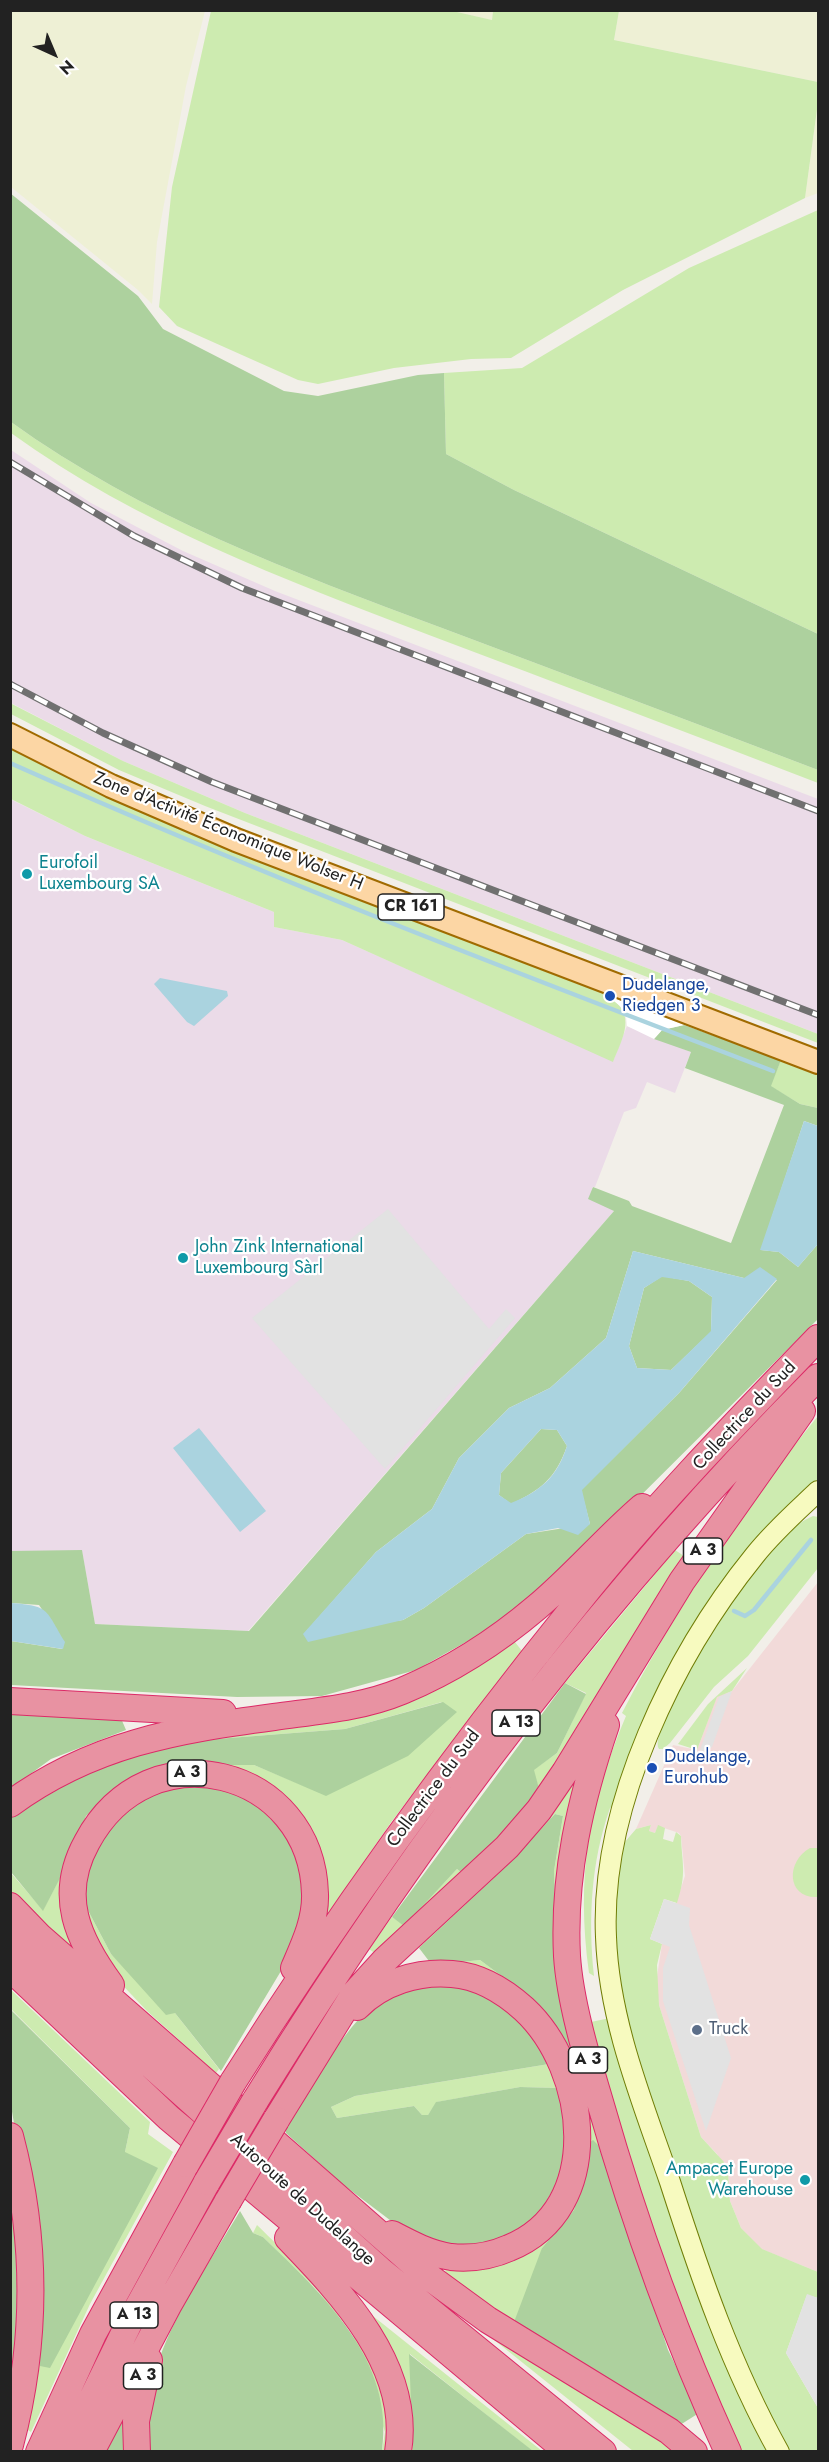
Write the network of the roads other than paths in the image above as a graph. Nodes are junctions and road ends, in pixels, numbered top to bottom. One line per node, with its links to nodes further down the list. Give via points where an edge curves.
1 (10, 735): 2 (main road, Zone d'Activité Économique Wolser H / CR 161, via 111,786 236,840)
2 (819, 1062)
3 (819, 1338): 6 (highway, Collectrice du Sud / A 13)
4 (819, 1377): 26 (highway, Collectrice du Sud / A 13, bridge, via 769,1426 596,1621 418,1852 298,2032 207,2182 129,2323)
5 (819, 1388): 10 (highway, A 3, via 682,1581)
6 (726, 1434): 12 (highway, A 3, via 627,1520 537,1607 449,1668 401,1691 356,1705); 17 (highway, Collectrice du Sud / A 13, via 579,1600 479,1728 398,1836)
7 (819, 1491): 9 (main road)
8 (819, 1510): 9 (main road)
9 (796, 1512): 34 (main road, via 755,1555 686,1658 646,1742 624,1806 606,1898 613,1995 626,2052 705,2290 756,2412)
10 (634, 1657): 19 (highway, A 13, via 539,1810 507,1847 385,1960 354,1994); 33 (highway, A 3, via 607,1724 579,1812 568,1889 567,1958 583,2043 609,2135 669,2313)
11 (10, 1701): 12 (highway, A 3)
12 (277, 1716): 13 (highway, A 3, via 146,1738 63,1769)
13 (10, 1803)
14 (10, 1906): 18 (highway, A 3)
15 (10, 1939): 31 (highway, Autoroute de Dudelange, via 380,2270)
16 (10, 1968): 20 (highway, Autoroute de Dudelange)
17 (273, 2019): 18 (highway, A 3, via 310,1930 316,1895 311,1865 298,1834 282,1811 259,1793 235,1780 185,1773 156,1779 111,1807 96,1824 81,1852 73,1884 81,1939); 25 (highway, Collectrice du Sud / A 13, bridge, via 186,2163 93,2334)
18 (138, 2021): 22 (highway, A 3)
19 (323, 2042): 22 (highway, A 13, via 362,2002 389,1984 414,1975 462,1974 487,1983 514,2000 553,2043 568,2074 578,2137 569,2182 552,2215 520,2244 495,2254 450,2257 418,2247); 23 (highway, A 13, bridge)
20 (169, 2118): 29 (highway, via 314,2265 362,2327 389,2372 396,2393 400,2418); 30 (highway, Autoroute de Dudelange)
21 (10, 2136): 24 (highway, via 21,2178 32,2273 24,2381)
22 (331, 2193): 32 (highway, A 3, via 425,2274 488,2320 669,2431)
23 (169, 2304): 27 (highway, A 13); 28 (highway, A 3, via 144,2374 135,2421)
24 (10, 2445)
25 (39, 2451)
26 (66, 2451)
27 (92, 2451)
28 (137, 2451)
29 (398, 2451)
30 (568, 2451)
31 (603, 2451)
32 (694, 2451)
33 (728, 2451)
34 (779, 2451)

